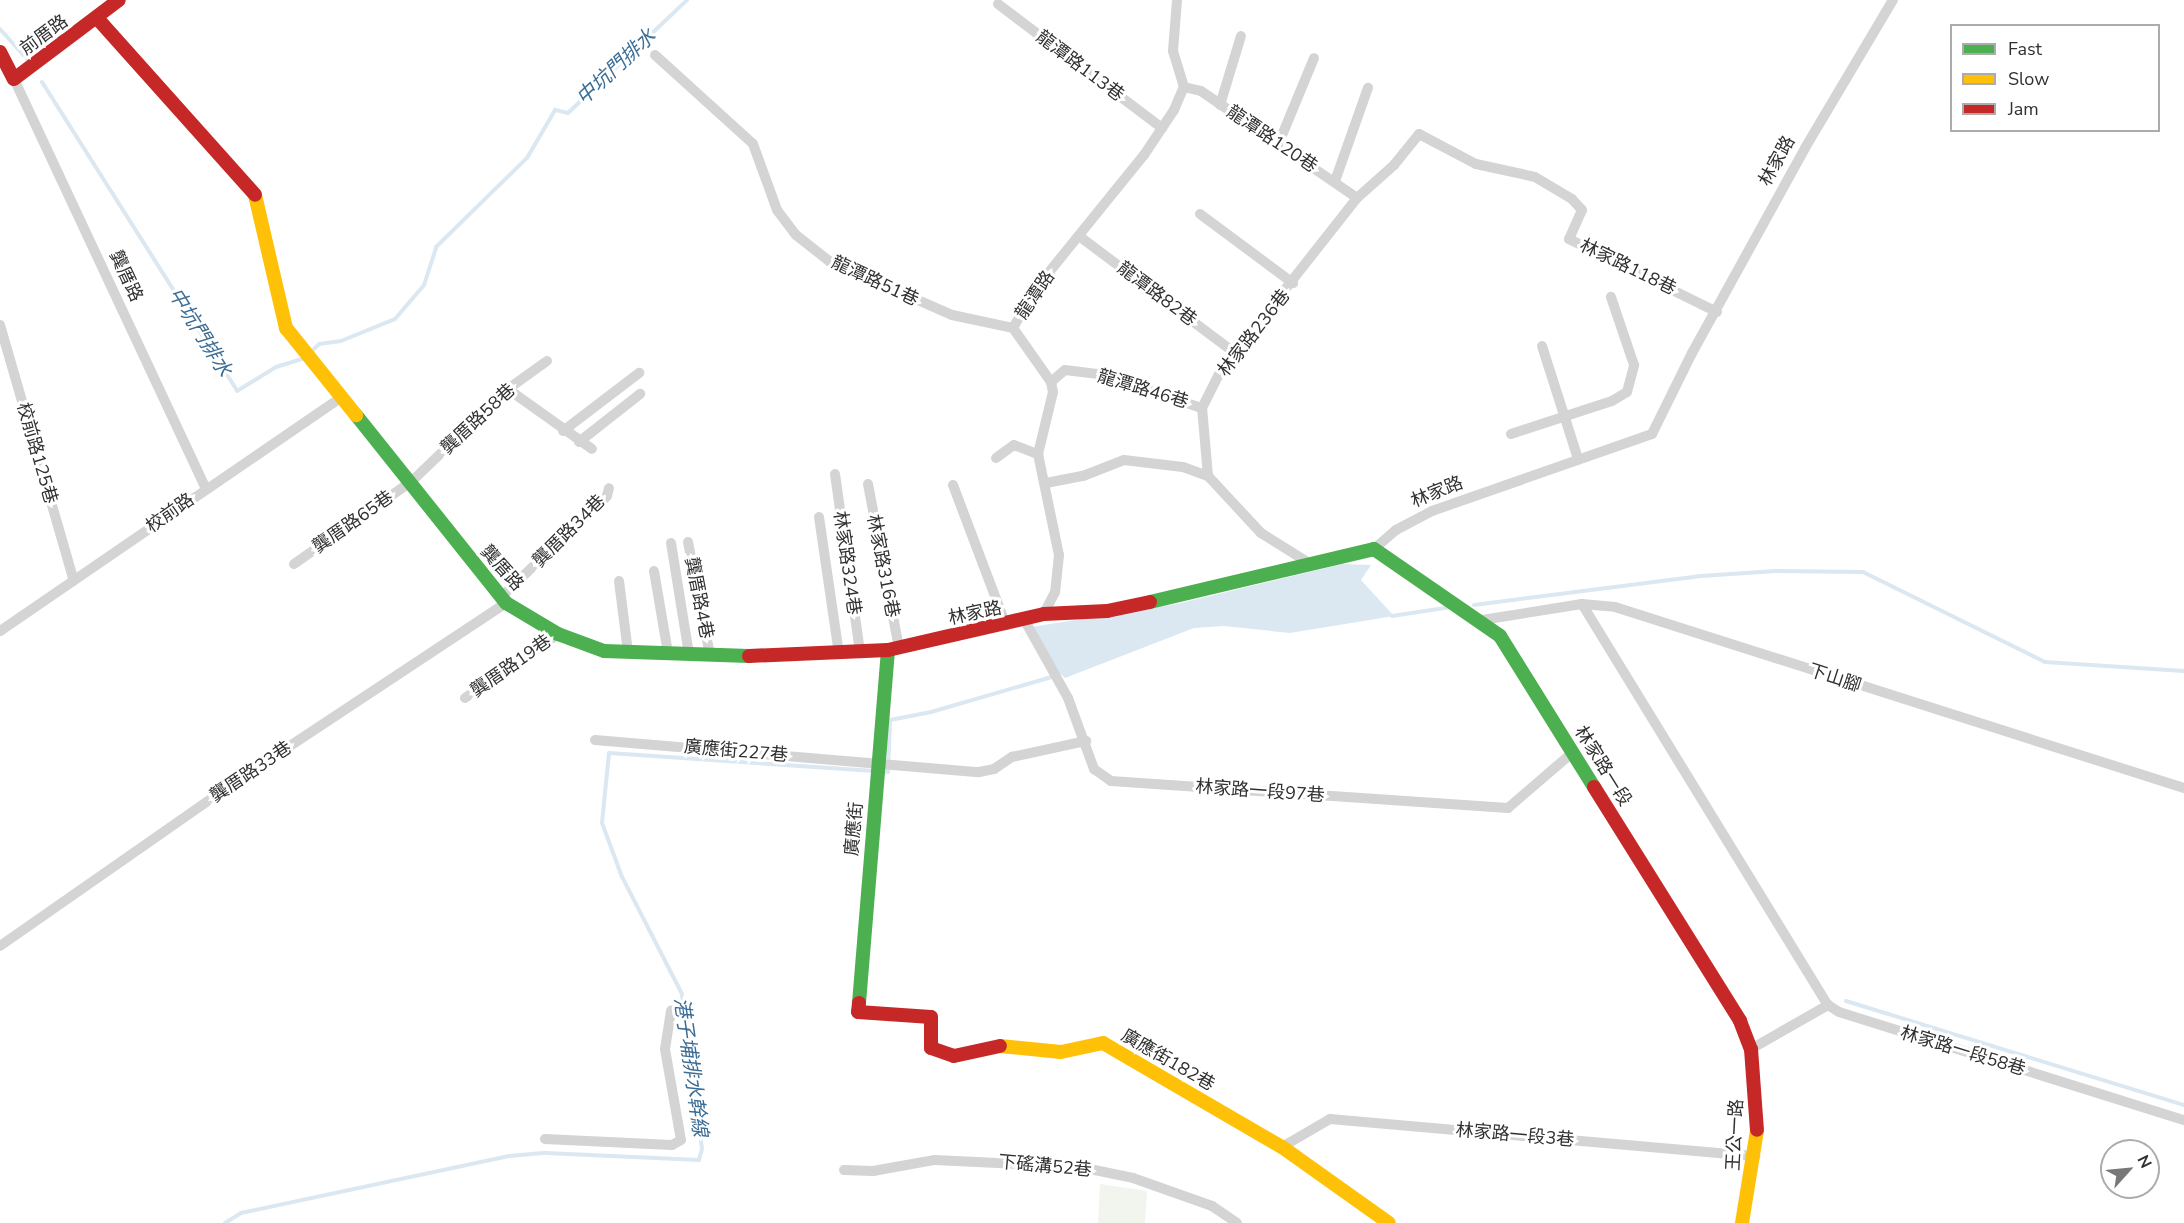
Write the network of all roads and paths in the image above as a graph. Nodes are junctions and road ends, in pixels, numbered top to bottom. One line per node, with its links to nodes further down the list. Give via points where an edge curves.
1 (119, 0): 5 (street, 前厝路)
2 (1177, 0): 11 (street, via 1173,51)
3 (1893, 0): 23 (street, 林家路, via 1805,148)
4 (998, 4): 14 (street, 龍潭路113巷)
5 (98, 18): 10 (street, 前厝路); 33 (street, 龔厝路, via 259,201 280,316)
6 (1241, 36): 13 (street)
7 (0, 52): 10 (street, 前厝路)
8 (655, 55): 25 (street, 龍潭路51巷, via 753,144 777,210 796,235 829,261 952,315)
9 (1314, 58): 16 (street)
10 (14, 80): 49 (street, 龔厝路)
11 (1184, 87): 13 (street, 龍潭路120巷, via 1201,92); 14 (street, 龍潭路)
12 (1368, 88): 17 (street)
13 (1220, 105): 16 (street, 龍潭路120巷)
14 (1162, 129): 20 (street, 龍潭路)
15 (1419, 134): 18 (street, 林家路236巷, via 1394,165); 23 (street, 林家路118巷, via 1476,164 1535,177 1572,199 1582,210 1569,239)
16 (1278, 145): 17 (street, 龍潭路120巷)
17 (1335, 181): 18 (street, 龍潭路120巷)
18 (1357, 198): 21 (street, 林家路236巷)
19 (1200, 214): 21 (street)
20 (1079, 236): 25 (street, 龍潭路, via 1034,291); 27 (street, 龍潭路82巷)
21 (1293, 283): 27 (street, 林家路236巷)
22 (1611, 297): 35 (street, via 1634,365 1631,384 1612,401)
23 (1717, 312): 42 (street, 林家路, via 1652,434)
24 (0, 325): 58 (street, 校前路125巷)
25 (1013, 328): 30 (street, 龍潭路)
26 (1542, 346): 35 (street)
27 (1235, 353): 34 (street, 林家路236巷, via 1220,372)
28 (547, 362): 31 (street, 龔厝路58巷)
29 (639, 373): 36 (street)
30 (1051, 382): 34 (street, 龍潭路46巷, via 1065,370 1099,374); 40 (street, via 1053,392)
31 (508, 389): 36 (street); 45 (street, 龔厝路58巷)
32 (640, 394): 38 (street)
33 (342, 397): 45 (street, 龔厝路); 49 (street, 校前路)
34 (1202, 408): 44 (street)
35 (1564, 415): 37 (street); 42 (street)
36 (563, 431): 38 (street)
37 (1511, 434)
38 (579, 442): 39 (street)
39 (592, 449)
40 (1038, 454): 41 (street, via 1014,445); 46 (street)
41 (996, 458)
42 (1578, 459): 54 (street, 林家路, via 1432,512 1396,530)
43 (835, 474): 71 (street, 林家路324巷)
44 (1208, 476): 46 (street, via 1183,467 1124,460 1083,476); 55 (street, via 1261,533)
45 (412, 481): 56 (street, 龔厝路65巷); 60 (street, 龔厝路)
46 (1046, 483): 62 (street, via 1059,555 1055,592)
47 (868, 484): 68 (street, 林家路316巷)
48 (953, 486): 65 (street)
49 (206, 488): 58 (street, 校前路)
50 (609, 488): 60 (street, 龔厝路34巷, via 607,496)
51 (819, 517): 73 (street)
52 (688, 542): 74 (street, 龔厝路4巷)
53 (670, 543): 72 (street)
54 (1374, 549): 55 (street, 林家路); 63 (street, 林家路一段)
55 (1310, 563): 62 (street, 林家路, via 1107,611)
56 (294, 564)
57 (654, 571): 70 (street)
58 (74, 581): 66 (street, 校前路)
59 (619, 581): 69 (street)
60 (503, 600): 67 (street, 龔厝路); 82 (street, 龔厝路33巷)
61 (1582, 604): 63 (street, 下山腳); 81 (street, 下山腳, via 1614,607); 83 (street)
62 (1044, 614): 64 (street, 林家路)
63 (1482, 620): 79 (street, 林家路一段, via 1500,636)
64 (1024, 621): 65 (street, 林家路); 78 (street, 林家路一段97巷, via 1056,676)
65 (1006, 625): 68 (street, 林家路)
66 (0, 631)
67 (558, 634): 69 (street, 龔厝路, via 604,651); 76 (street, 龔厝路19巷)
68 (894, 649): 71 (street, 林家路); 80 (street, 廣應街)
69 (628, 652): 70 (street, 龔厝路)
70 (668, 653): 72 (street, 龔厝路)
71 (860, 653): 73 (street, 林家路)
72 (689, 654): 74 (street, 龔厝路)
73 (839, 654): 75 (street, 林家路)
74 (710, 655): 75 (street, 龔厝路)
75 (748, 656)
76 (465, 698)
77 (596, 740): 80 (street, 廣應街227巷)
78 (1086, 741): 79 (street, 林家路一段97巷, via 1095,769 1112,781 1508,808); 80 (street, 廣應街227巷, via 1012,757 994,769 979,772 895,763)
79 (1573, 752): 86 (street, 林家路一段, via 1740,1021)
80 (877, 770): 85 (street, 廣應街)
81 (2184, 788)
82 (0, 946)
83 (1828, 1005): 86 (street); 87 (street, 林家路一段58巷, via 1839,1012)
84 (671, 1010): 88 (street, via 665,1049 681,1140 672,1145)
85 (858, 1012): 89 (street, 廣應街182巷, via 931,1017 932,1048 954,1056 1000,1046 1061,1052 1103,1043)
86 (1751, 1049): 90 (street, 王公一路)
87 (2184, 1120)
88 (545, 1138)
89 (1282, 1147): 90 (street, 林家路一段3巷, via 1330,1119); 93 (street, 廣應街182巷)
90 (1755, 1156): 94 (street, 王公一路)
91 (844, 1170): 92 (street, 下磘溝52巷, via 873,1171 935,1160 1080,1167 1162,1188 1212,1206)
92 (1237, 1223)
93 (1389, 1223)
94 (1742, 1223)

